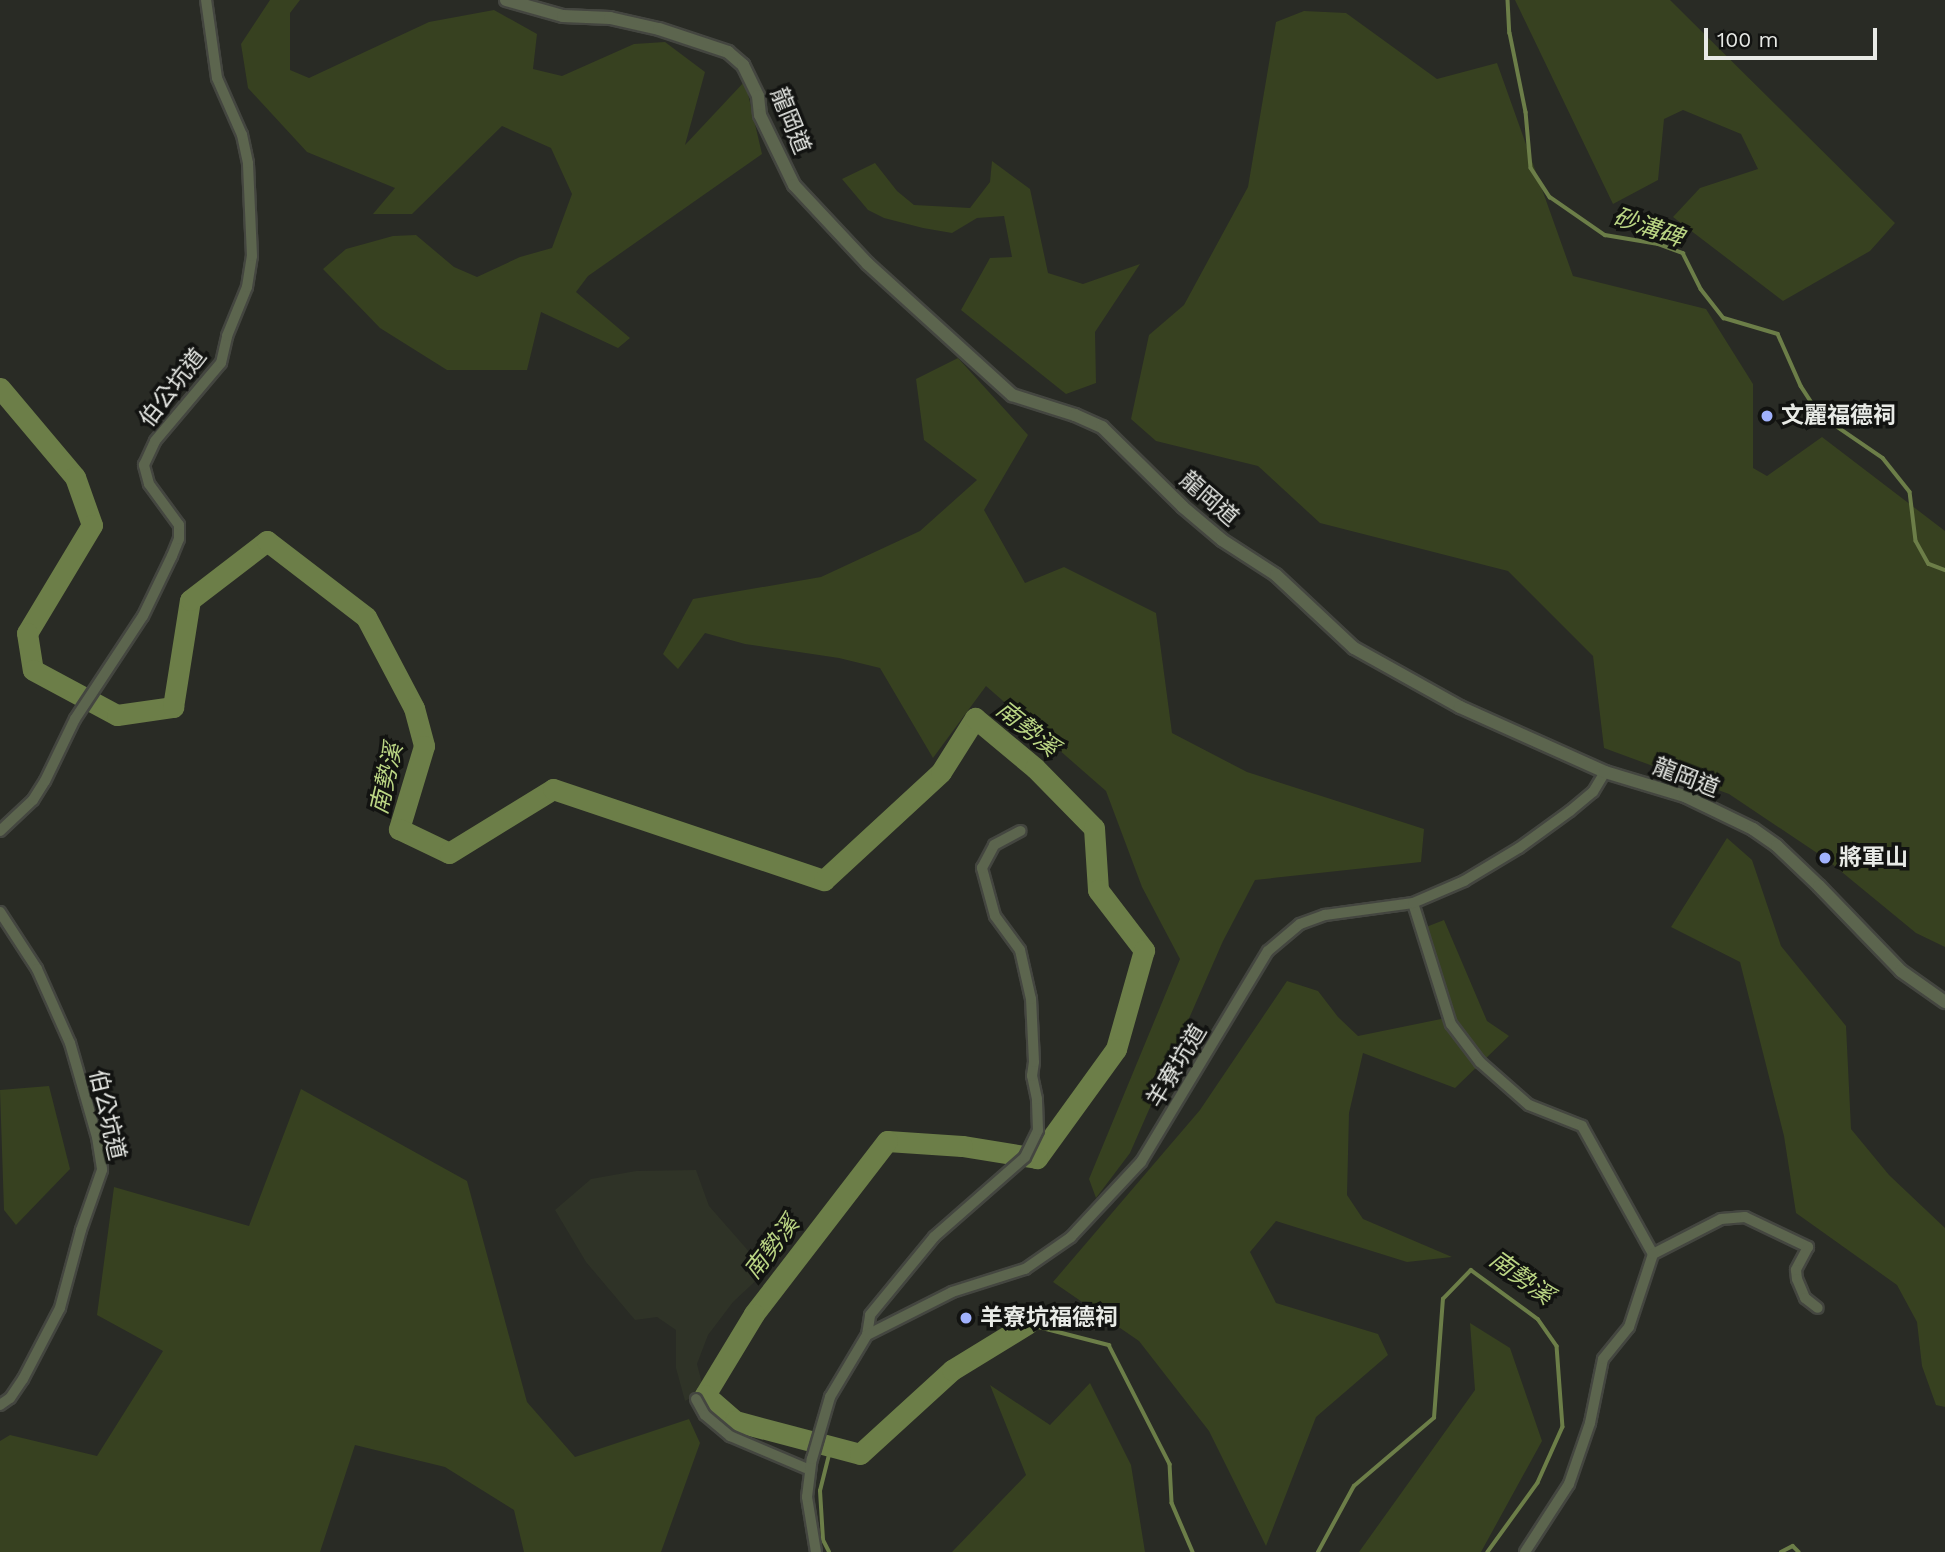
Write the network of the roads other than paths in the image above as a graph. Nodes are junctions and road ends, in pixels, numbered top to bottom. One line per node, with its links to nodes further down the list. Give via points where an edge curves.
1 (206, 0): 4 (street, 伯公坑道, via 217,78 242,135 248,163 252,256 247,287 221,363 155,441 144,465 149,484 178,525 179,539 143,616 75,719 33,800)
2 (506, 0): 3 (street, 龍岡道, via 563,16 610,18 647,26 727,52 743,65 758,96 760,115 794,185 868,264 1012,395 1102,428 1183,507 1222,540 1276,575 1354,648 1460,707)
3 (1605, 772): 6 (street, 羊寮坑道, via 1593,792 1519,848 1464,881); 8 (street, 龍岡道, via 1685,796 1753,829 1819,886 1901,971)
4 (0, 831)
5 (1020, 831): 11 (street, via 994,845 982,868 995,916 1020,950 1031,999 1038,1130 1025,1157 934,1237 870,1315)
6 (1413, 903): 9 (street, via 1451,1024 1480,1062 1529,1105 1582,1126); 11 (street, 羊寮坑道, via 1325,915 1300,924 1281,939 1268,951 1141,1162 1071,1237 1025,1269 952,1292)
7 (0, 912): 13 (street, 伯公坑道, via 37,969 70,1043 102,1170 80,1230 60,1308 23,1379)
8 (1945, 1002)
9 (1653, 1254): 10 (street, via 1721,1219 1745,1217 1808,1247 1796,1270 1797,1279 1805,1298); 16 (street, via 1629,1327 1602,1359 1590,1423 1569,1484)
10 (1818, 1308)
11 (867, 1335): 14 (street, via 830,1397)
12 (696, 1399): 14 (street, via 705,1415 730,1436)
13 (0, 1405)
14 (811, 1464): 15 (street, via 807,1497)
15 (816, 1552)
16 (1525, 1552)

